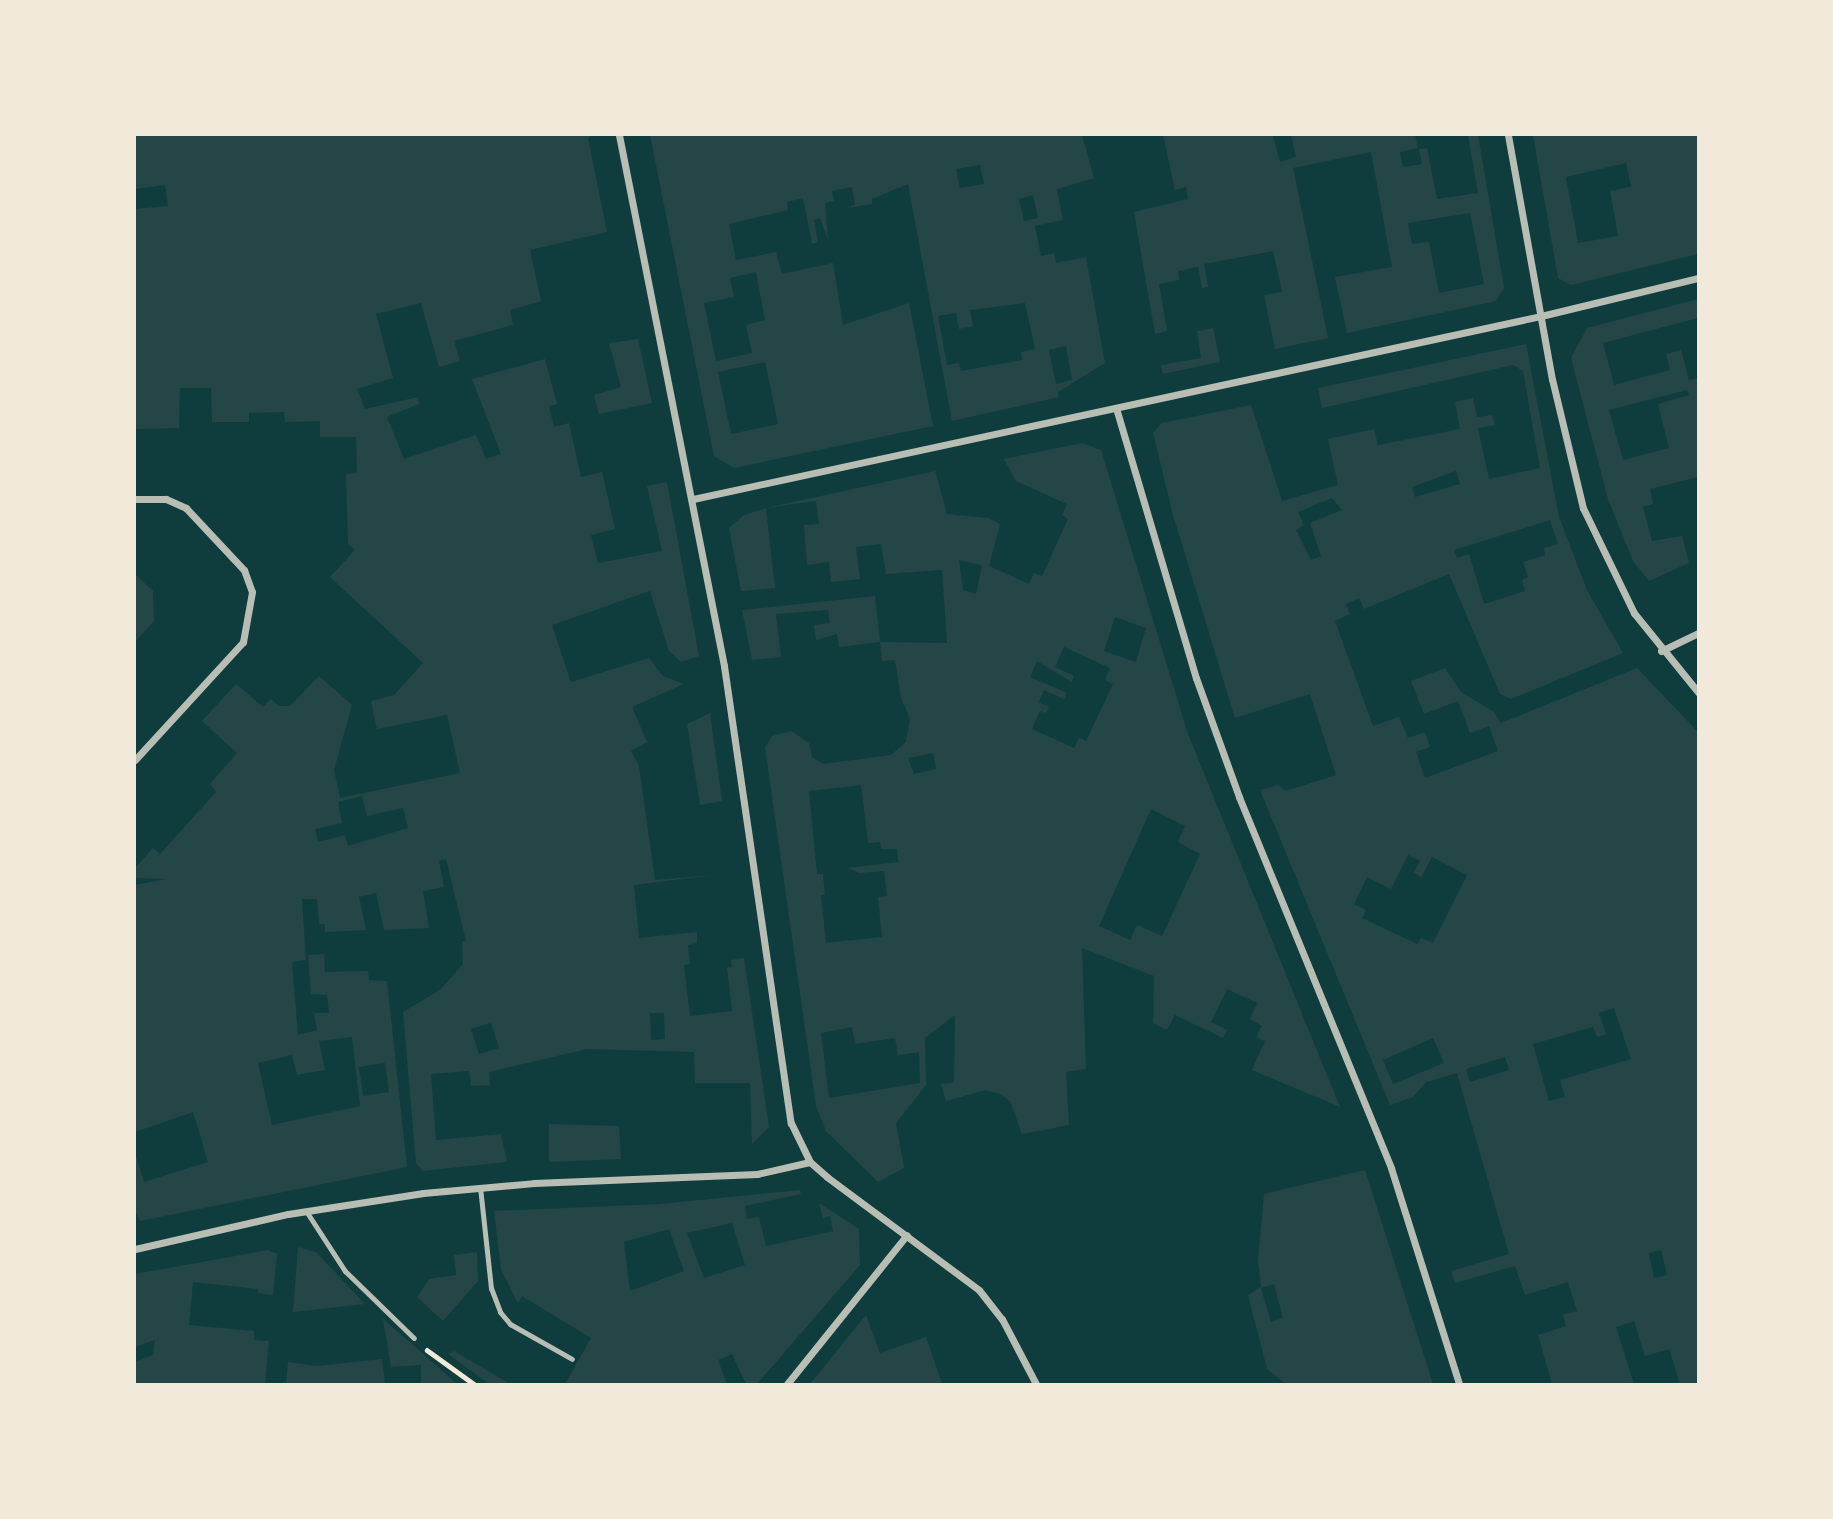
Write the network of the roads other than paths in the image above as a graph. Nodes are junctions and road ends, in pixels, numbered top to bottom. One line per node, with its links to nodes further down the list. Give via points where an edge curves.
1 (619, 135): 7 (street)
2 (1508, 135): 4 (street)
3 (1698, 278): 4 (street)
4 (1541, 316): 5 (street); 9 (street, via 1583,508 1623,595)
5 (1116, 408): 7 (street); 21 (street, via 1199,688 1391,1168)
6 (135, 499): 11 (street, via 166,499 186,509 244,570 252,592 243,642)
7 (693, 499): 12 (street, via 724,666 787,1108)
8 (1698, 633): 9 (street)
9 (1661, 651): 10 (street)
10 (1698, 692)
11 (135, 760)
12 (810, 1161): 13 (street, via 757,1174); 15 (street)
13 (480, 1187): 14 (street); 18 (lane, via 491,1288 500,1312 510,1324)
14 (306, 1211): 16 (street); 17 (lane, via 345,1271)
15 (907, 1235): 19 (street); 20 (street, via 979,1290 1002,1319)
16 (135, 1248)
17 (414, 1338)
18 (572, 1359)
19 (787, 1384)
20 (1036, 1384)
21 (1459, 1384)

